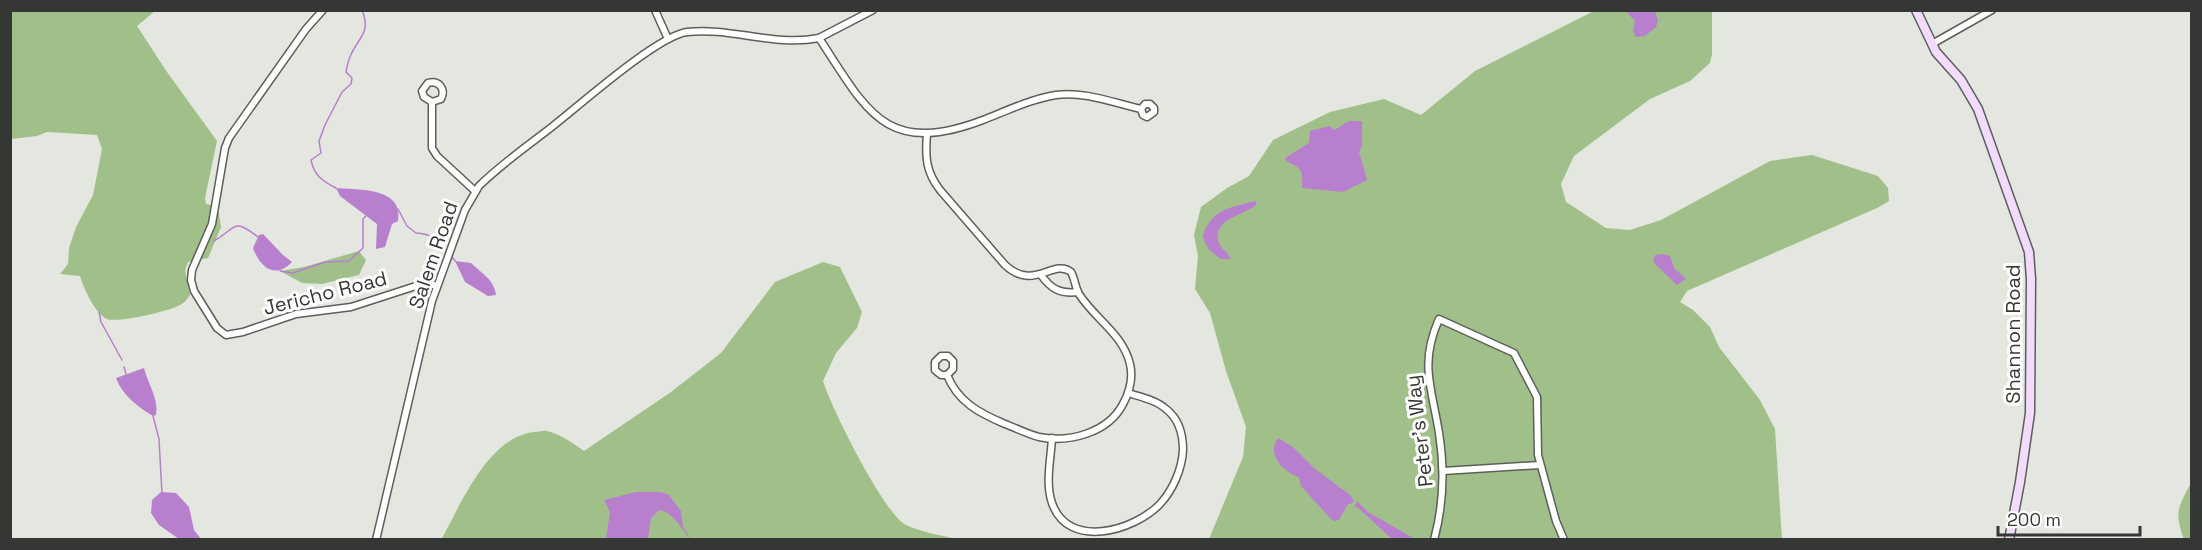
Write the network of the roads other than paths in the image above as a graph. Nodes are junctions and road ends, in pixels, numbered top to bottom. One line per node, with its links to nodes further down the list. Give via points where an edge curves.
1 (323, 10): 14 (street, Jericho Road, via 229,138 212,224 192,270 194,291 226,335 296,314 351,307 419,285)
2 (655, 10): 7 (street)
3 (873, 10): 6 (street)
4 (1916, 10): 8 (street, Shannon Road)
5 (1992, 10): 8 (street)
6 (819, 38): 7 (street, via 783,40 700,32); 11 (street, via 874,116 894,127)
7 (668, 39): 12 (street, Salem Road)
8 (1932, 44): 24 (street, Shannon Road, via 1978,109 2029,252 2030,413)
9 (432, 102): 12 (street, via 432,148)
10 (1141, 109): 11 (street, via 1078,94 1056,95 957,130)
11 (927, 134): 13 (street, via 926,166 940,190 1009,269 1019,274)
12 (475, 191): 14 (street, Salem Road)
13 (1041, 275): 15 (street, via 1054,289); 15 (street, via 1059,268 1067,270)
14 (437, 286): 21 (street, Salem Road)
15 (1078, 292): 17 (street, via 1125,351 1131,373)
16 (947, 375): 18 (street, via 974,410 1026,432)
17 (1128, 393): 18 (street, via 1120,409 1105,424 1074,437); 18 (street, via 1165,408 1176,420 1182,436 1182,457 1171,489 1140,520 1104,532 1082,530 1062,520 1050,496)
18 (1052, 438)
19 (1540, 465): 20 (street); 20 (street, Peter's Way, via 1537,397 1514,353 1439,319 1429,347 1428,372); 23 (street)
20 (1443, 471): 22 (street, Peter's Way, via 1442,503)
21 (376, 540)
22 (1434, 540)
23 (1564, 540)
24 (2009, 540)

